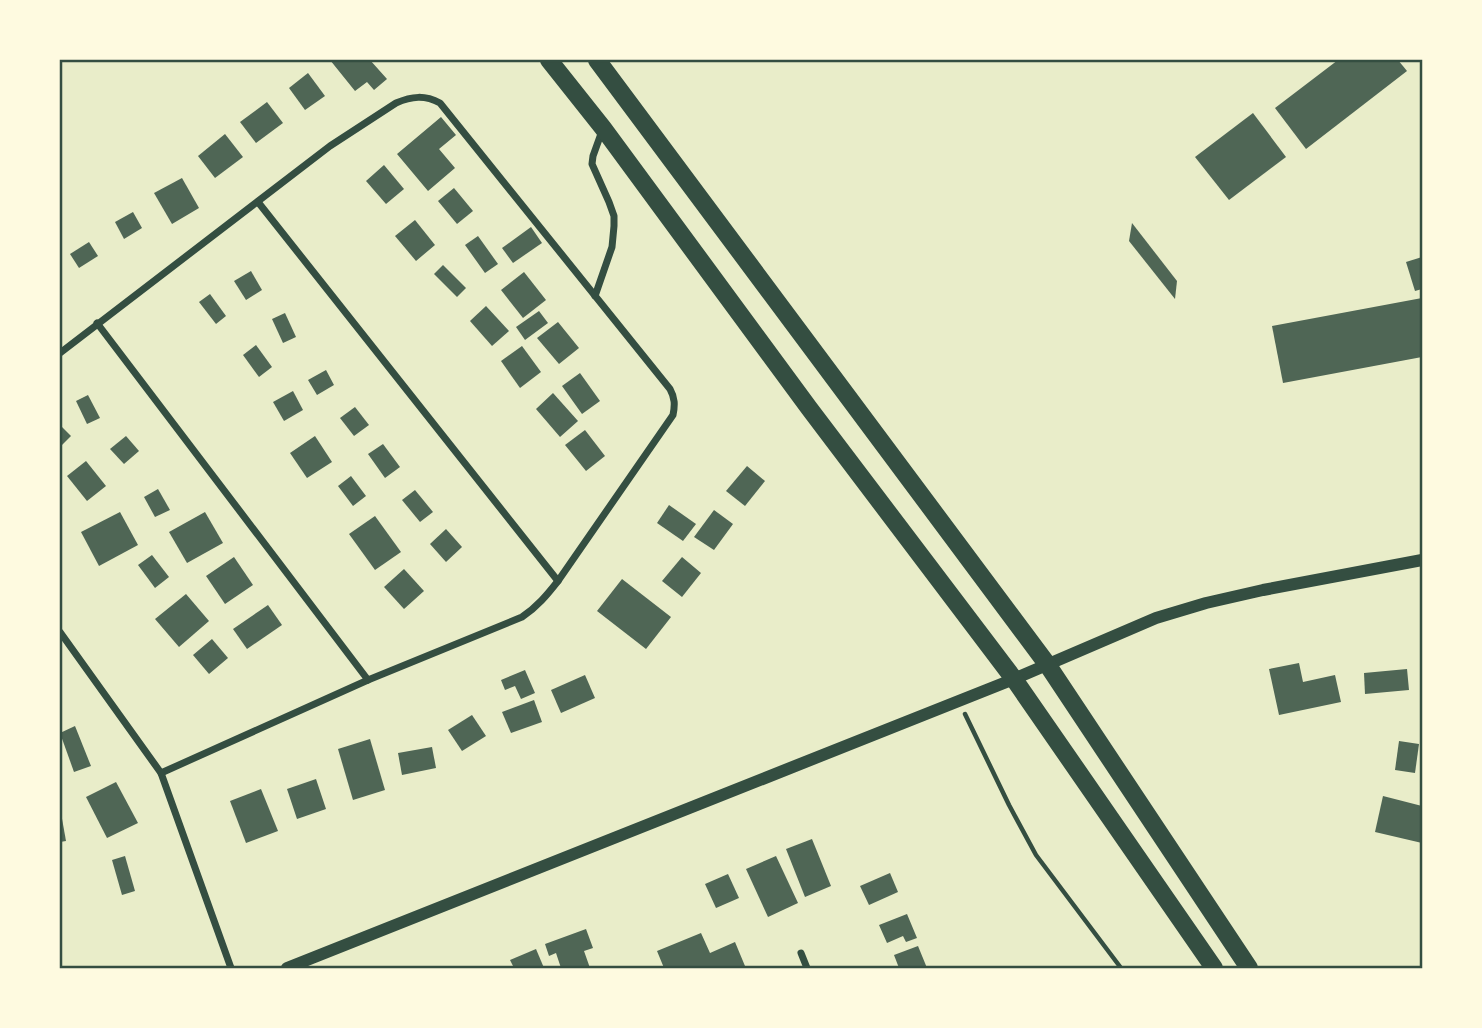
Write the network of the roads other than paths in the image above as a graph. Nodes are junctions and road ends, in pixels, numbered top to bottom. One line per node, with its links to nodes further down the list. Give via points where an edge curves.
1 (549, 60): 3 (main road)
2 (597, 60): 11 (main road)
3 (603, 128): 5 (street, via 592,164 610,202 614,226 612,247); 12 (main road)
4 (258, 202): 5 (street, via 330,146 396,103 417,97 433,99); 6 (street); 9 (street)
5 (595, 296): 9 (street, via 670,389 675,402 673,415)
6 (97, 323): 7 (street); 13 (street)
7 (60, 353)
8 (1423, 560): 11 (street, via 1206,603 1156,618)
9 (558, 580): 13 (street, via 522,617)
10 (60, 632): 14 (street)
11 (1047, 664): 12 (street); 20 (main road)
12 (1014, 679): 17 (street); 19 (main road)
13 (368, 680): 14 (street)
14 (160, 773): 16 (street)
15 (801, 953): 18 (street)
16 (232, 968)
17 (287, 968)
18 (807, 968)
19 (1214, 968)
20 (1249, 968)

